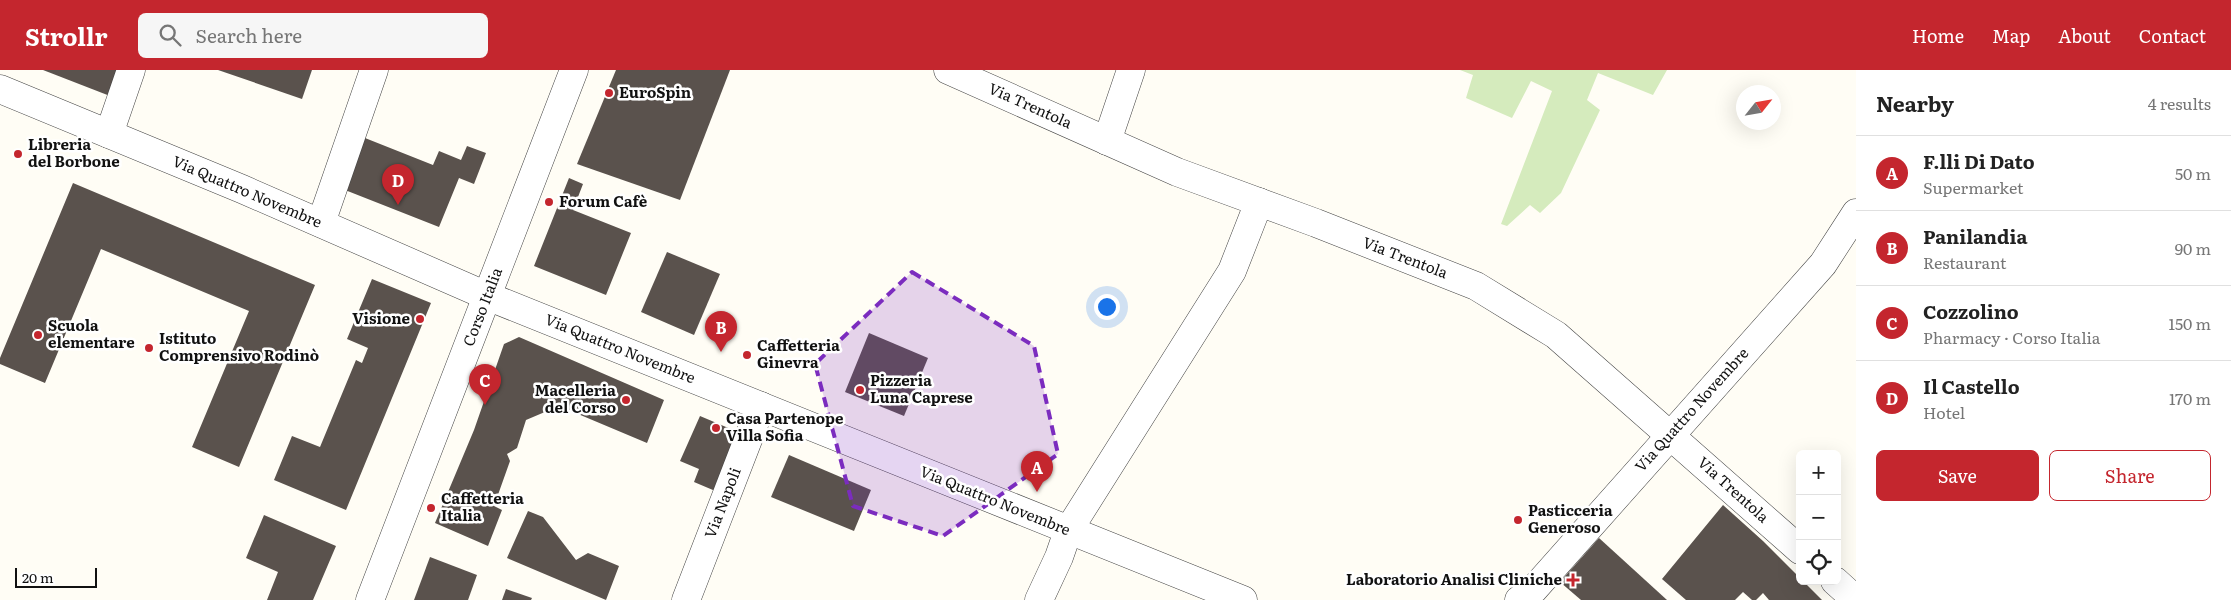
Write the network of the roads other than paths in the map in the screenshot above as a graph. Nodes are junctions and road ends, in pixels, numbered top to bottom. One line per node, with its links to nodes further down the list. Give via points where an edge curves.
1 (131, 70): 7 (street)
2 (374, 70): 11 (street)
3 (574, 70): 12 (street, Corso Italia)
4 (948, 70): 8 (street, Via Trentola)
5 (1131, 70): 8 (street)
6 (0, 90): 7 (street, Via Quattro Novembre)
7 (109, 134): 11 (street, Via Quattro Novembre)
8 (1107, 141): 9 (street, Via Trentola, via 1177,172)
9 (1259, 202): 14 (street, Via Trentola, via 1476,286 1556,335); 15 (street, via 1232,271)
10 (1856, 213): 14 (street, Via Quattro Novembre, via 1823,264)
11 (322, 223): 12 (street, Via Quattro Novembre)
12 (487, 296): 13 (street, Via Quattro Novembre); 18 (street, Corso Italia)
13 (761, 406): 15 (street, Via Quattro Novembre); 19 (street, Via Napoli)
14 (1670, 434): 16 (street, Via Trentola); 22 (street, Via Quattro Novembre, via 1534,589)
15 (1068, 531): 20 (street); 21 (street, Via Quattro Novembre)
16 (1796, 546)
17 (1839, 585): 23 (street)
18 (370, 600)
19 (686, 600)
20 (1039, 600)
21 (1243, 600)
22 (1519, 600)
23 (1856, 600)

